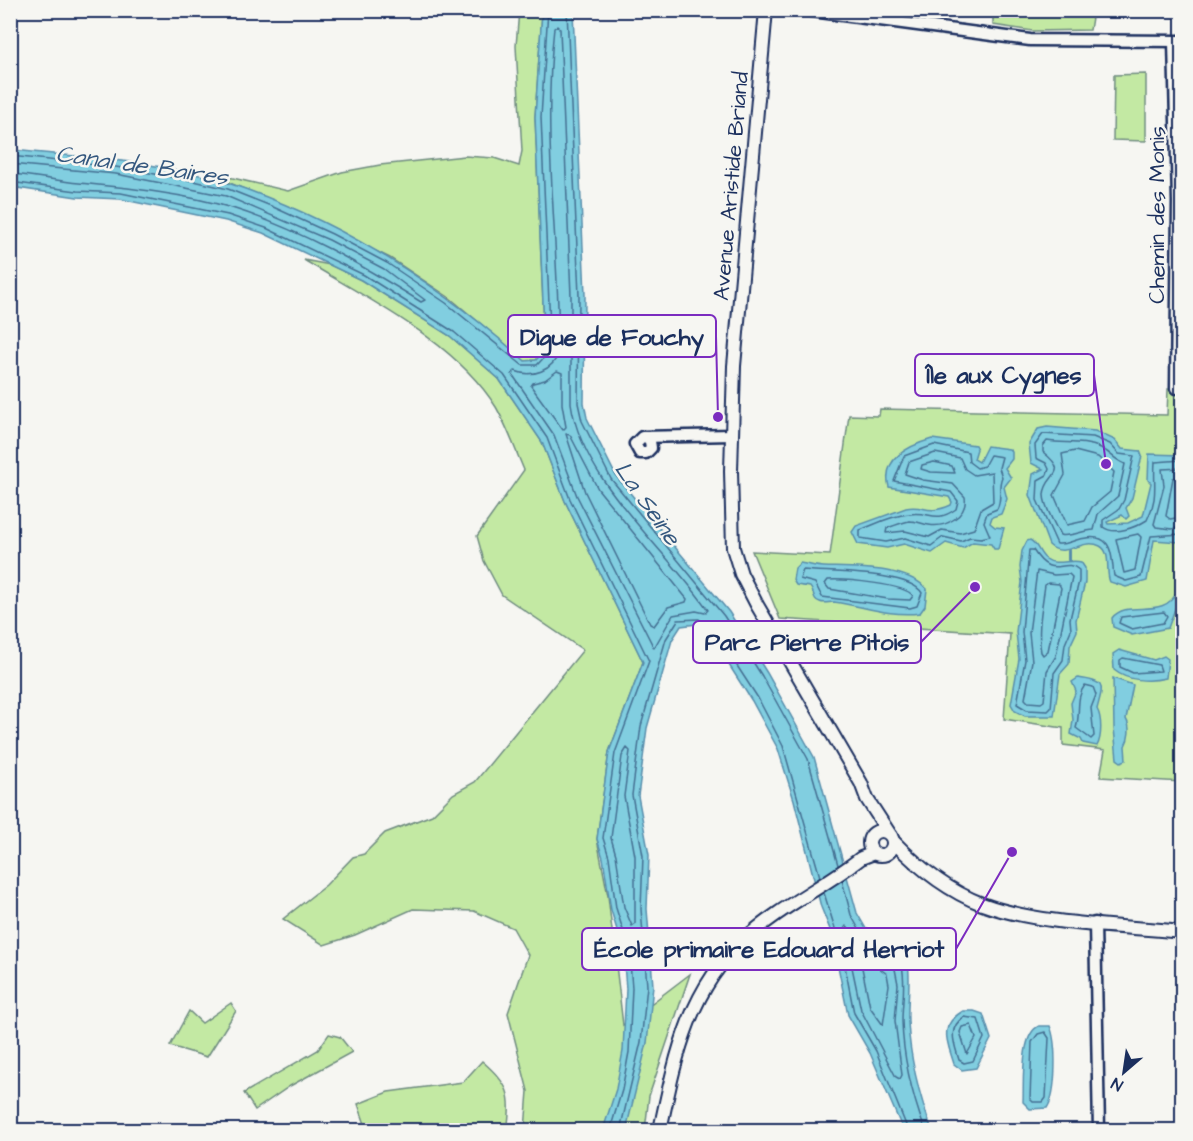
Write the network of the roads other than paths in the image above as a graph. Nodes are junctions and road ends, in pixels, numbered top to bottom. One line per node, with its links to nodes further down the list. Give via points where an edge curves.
1 (766, 10): 5 (street, Avenue Aristide Briand, via 734,366)
2 (806, 10): 3 (street, via 1030,39)
3 (1178, 41): 4 (street, Chemin des Monis)
4 (1176, 388)
5 (732, 435): 6 (street); 7 (street, Avenue Aristide Briand, via 730,524 741,574)
6 (646, 437)
7 (867, 799): 8 (street, Avenue Aristide Briand); 9 (street, Avenue Aristide Briand)
8 (892, 838): 9 (street, via 880,831); 10 (street); 11 (street, Avenue Aristide Briand)
9 (871, 845): 10 (street, Avenue Aristide Briand); 14 (street, via 859,860 746,938 707,982 686,1025)
10 (888, 853): 11 (street, Avenue Aristide Briand)
11 (913, 862): 12 (street, Avenue Aristide Briand, via 956,892 982,904)
12 (1095, 923): 13 (street, Avenue Aristide Briand); 15 (street)
13 (1182, 932)
14 (660, 1131)
15 (1099, 1131)

